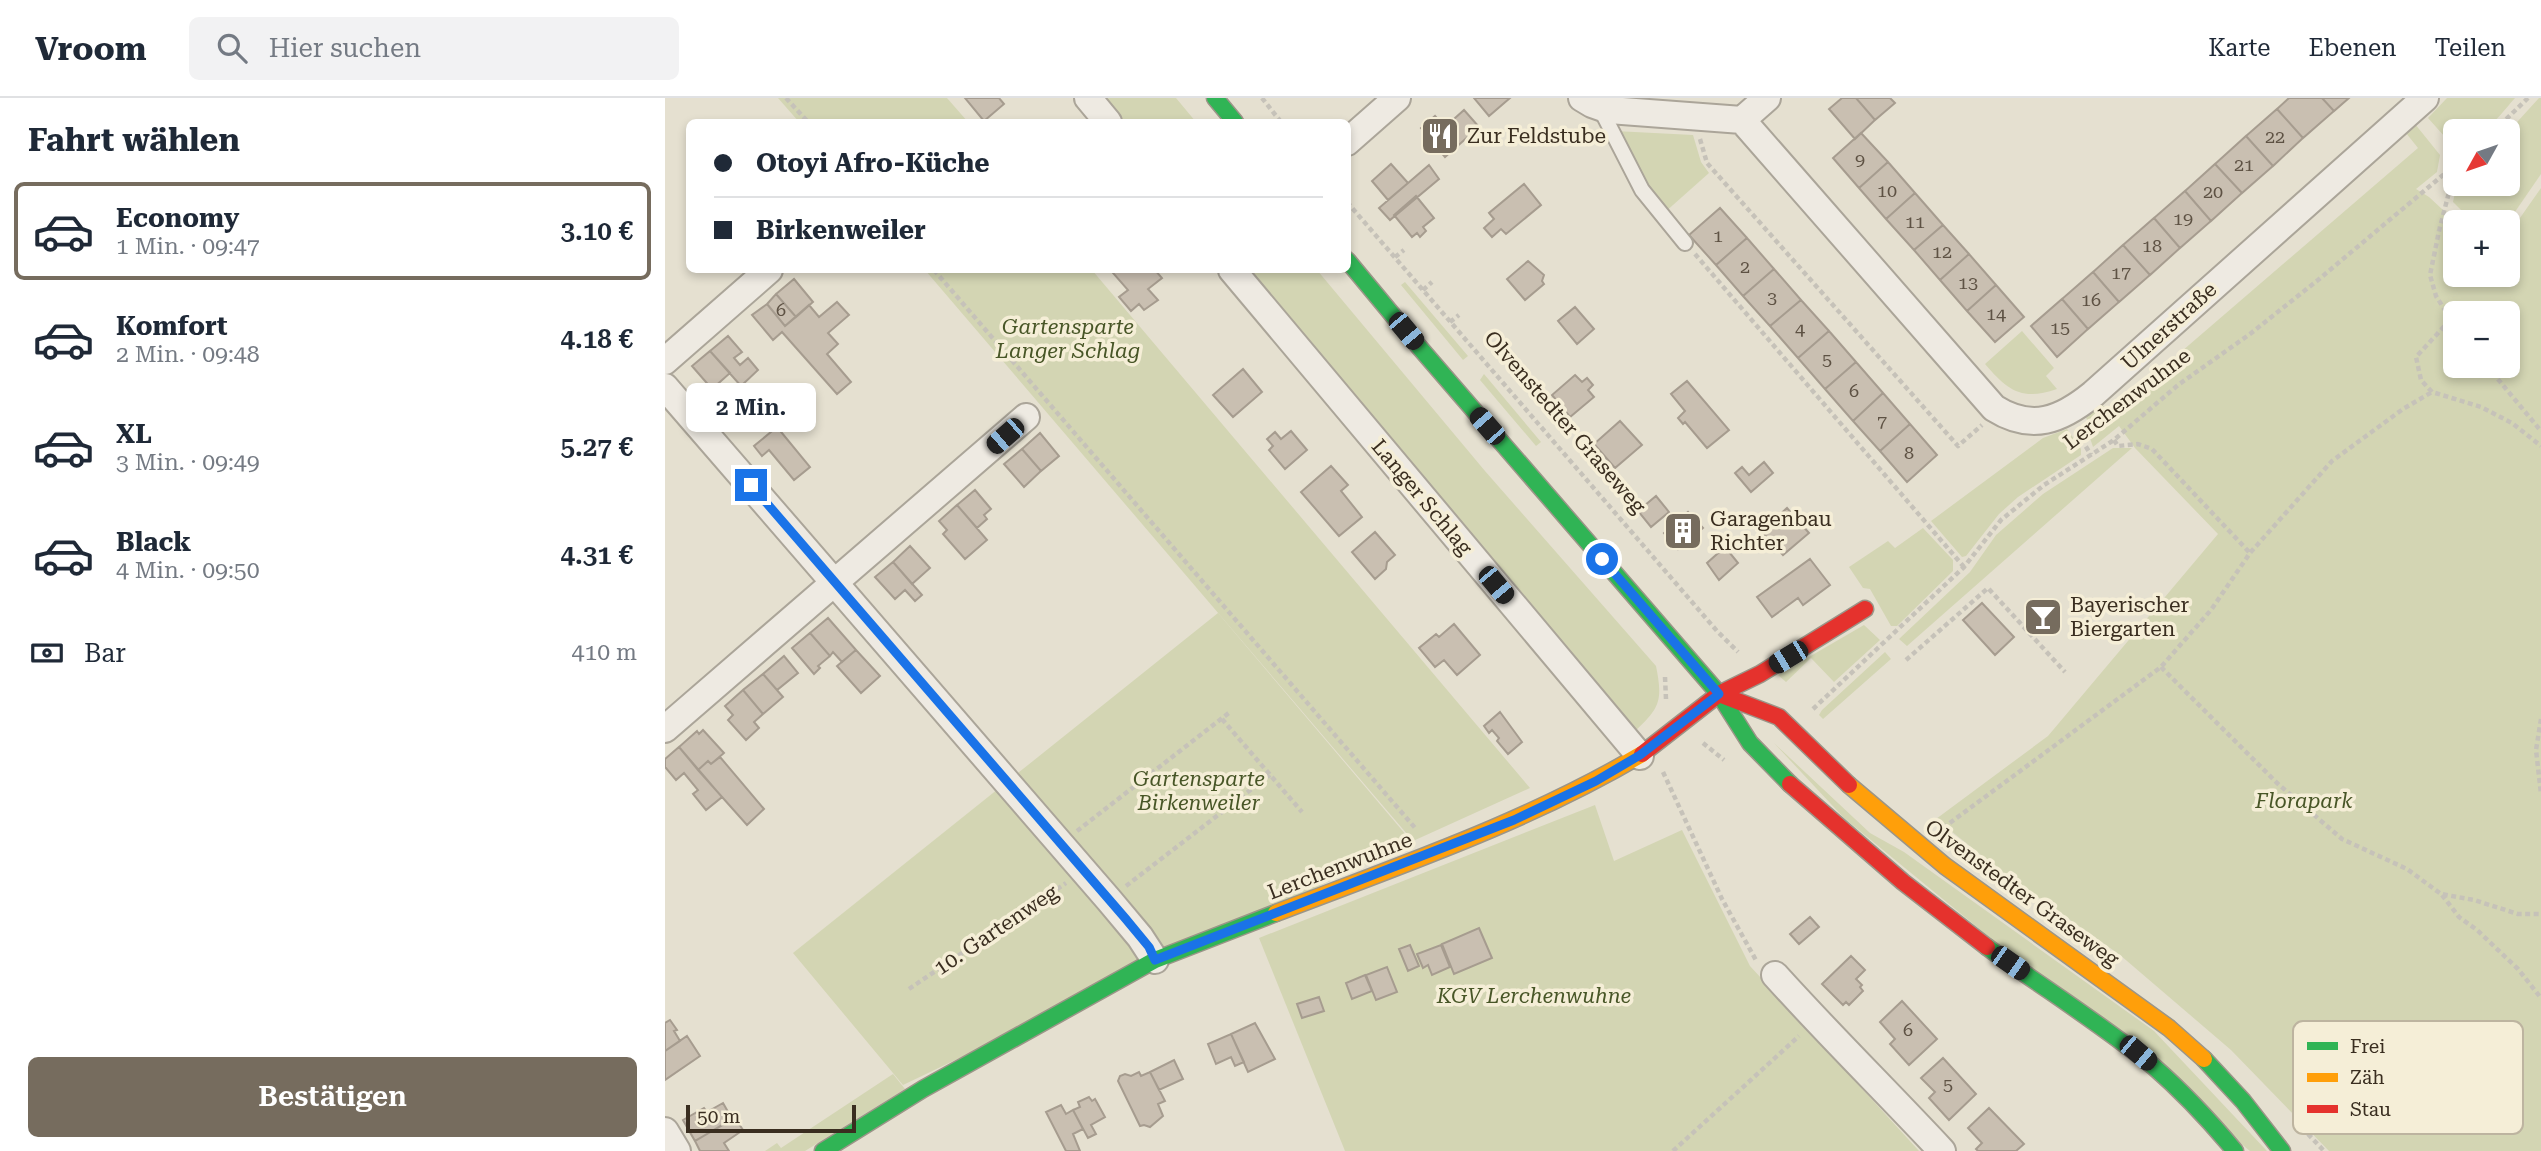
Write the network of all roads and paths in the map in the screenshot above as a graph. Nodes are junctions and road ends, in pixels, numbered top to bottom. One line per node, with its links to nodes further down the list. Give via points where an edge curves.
1 (786, 98): 11 (path)
2 (1088, 98): 12 (street)
3 (1215, 98): 13 (main road)
4 (1262, 98): 14 (path)
5 (1397, 98): 17 (street)
6 (1767, 98): 16 (street)
7 (2425, 98): 38 (street, Ulnerstraße, via 2081,404 2040,421 2015,418)
8 (2528, 98): 15 (path)
9 (1591, 103): 10 (street, via 1620,112); 21 (lane, via 1642,190)
10 (1693, 117): 16 (street); 38 (path, via 1707,163 1722,183 1958,446)
11 (804, 119)
12 (1106, 119)
13 (1232, 119)
14 (1280, 119)
15 (2506, 119)
16 (1742, 120): 38 (street, Ulnerstraße)
17 (1351, 138)
18 (2443, 177): 41 (path, Lerchenwuhne)
19 (2448, 196): 30 (path, via 2430,275)
20 (1351, 207): 23 (path, Olvenstedter Graseweg)
21 (1685, 243): 44 (path)
22 (1404, 250): 23 (path)
23 (1395, 257): 29 (path, Olvenstedter Graseweg)
24 (1351, 265): 52 (main road, Olvenstedter Graseweg)
25 (766, 273): 34 (street)
26 (937, 273): 64 (path)
27 (1234, 273): 59 (street, Langer Schlag)
28 (1432, 282): 29 (path)
29 (1423, 290): 32 (path, Olvenstedter Graseweg)
30 (2443, 308)
31 (1459, 315): 32 (path)
32 (1450, 322): 47 (path, Olvenstedter Graseweg)
33 (2443, 328): 37 (path, via 2416,357 2421,380)
34 (665, 361)
35 (2497, 378): 40 (path)
36 (665, 387): 45 (street)
37 (2433, 392): 42 (path, via 2481,407); 43 (path, via 2403,408 2332,461)
38 (1999, 410)
39 (1026, 417): 45 (street)
40 (2541, 431)
41 (2114, 440): 43 (path, via 2117,446 2138,444 2152,449); 44 (path, Lerchenwuhne, via 2044,485 2001,520)
42 (2541, 446)
43 (2250, 553): 49 (path, via 2211,610)
44 (1964, 567): 55 (path, Lerchenwuhne)
45 (836, 582): 58 (street); 65 (street)
46 (1865, 609): 52 (main road, Lerchenwuhne)
47 (1744, 659)
48 (1906, 660): 50 (path, via 1988,588)
49 (2161, 667): 63 (path); 67 (path, via 2277,783 2343,839 2407,869)
50 (2065, 672)
51 (1665, 678): 53 (path, via 1668,694)
52 (1719, 694): 59 (main road, Lerchenwuhne); 80 (main road, Olvenstedter Graseweg, via 1750,744 1842,831 1965,931 2138,1053 2189,1099); 81 (main road, Olvenstedter Graseweg, via 1779,717 1861,796 1945,866 2169,1028 2225,1079)
53 (1664, 706)
54 (1230, 712): 56 (path)
55 (1809, 712)
56 (1222, 719): 60 (path); 65 (path)
57 (2541, 719): 61 (path, via 2536,750)
58 (665, 729)
59 (1646, 752): 70 (main road, Lerchenwuhne, via 1514,820); 71 (path, via 1756,961)
60 (1270, 775): 62 (path); 68 (path)
61 (2541, 794)
62 (1302, 812)
63 (1940, 831)
64 (1422, 837)
65 (1059, 843): 66 (street)
66 (1084, 870): 68 (street); 72 (path, 10. Gartenweg)
67 (2441, 894): 69 (path, via 2518,914); 73 (path, via 2459,917 2518,969)
68 (1109, 900): 70 (street)
69 (2541, 914)
70 (1155, 960): 77 (main road, Lerchenwuhne, via 923,1089)
71 (1775, 975): 79 (street)
72 (909, 989)
73 (2541, 998)
74 (1805, 1031): 78 (path)
75 (665, 1131): 76 (street)
76 (677, 1151)
77 (823, 1151)
78 (1673, 1151)
79 (1942, 1151)
80 (2235, 1151)
81 (2283, 1151)

